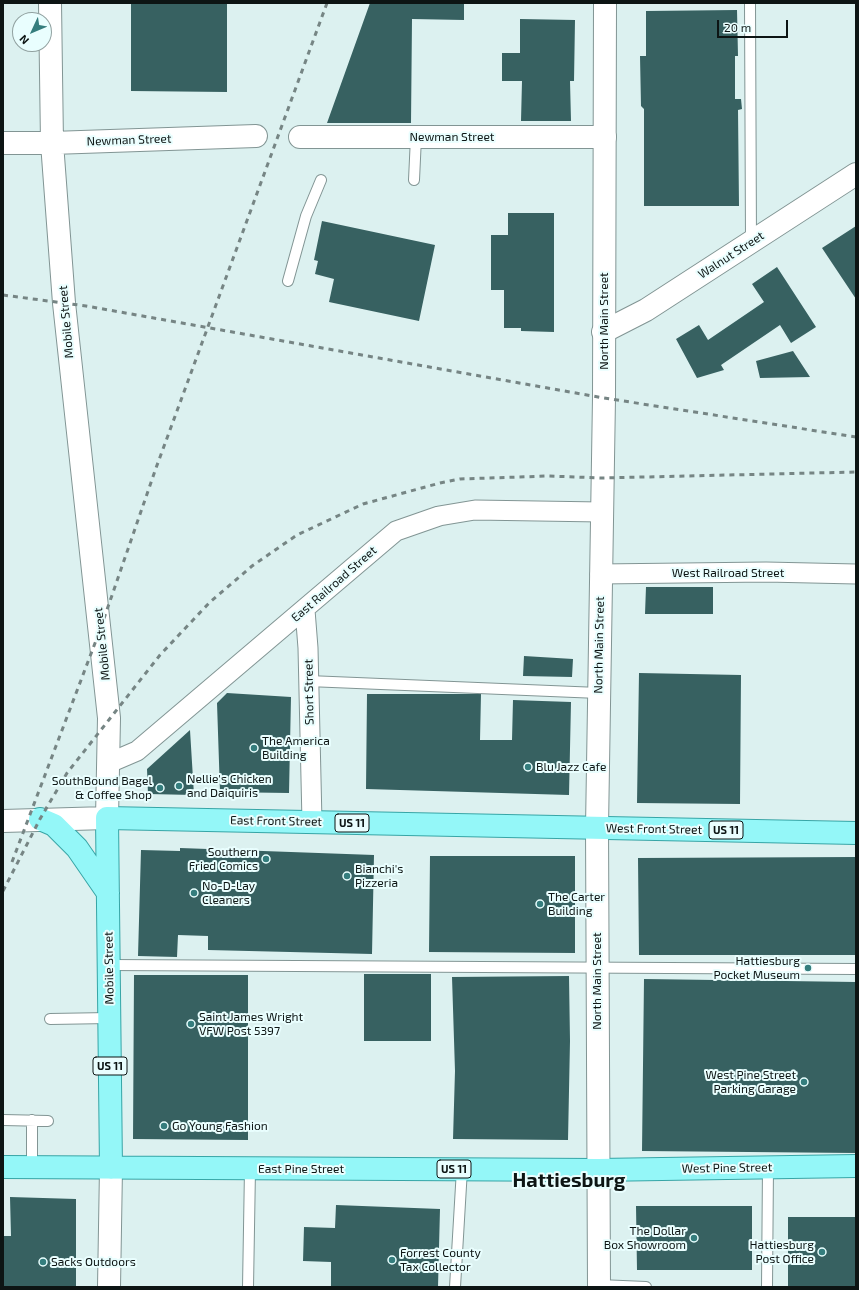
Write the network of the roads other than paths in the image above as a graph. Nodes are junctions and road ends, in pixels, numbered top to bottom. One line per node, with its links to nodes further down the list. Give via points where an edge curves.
1 (50, 3): 9 (street, Mobile Street)
2 (605, 3): 7 (street, North Main Street)
3 (750, 3): 13 (lane)
4 (256, 136): 9 (street, Newman Street)
5 (300, 136): 6 (street, Newman Street)
6 (416, 137): 7 (street, Newman Street); 12 (lane)
7 (605, 137): 15 (street, North Main Street)
8 (3, 143): 9 (street, Newman Street)
9 (52, 143): 22 (street, Mobile Street, via 64,302 105,674 109,718)
10 (856, 174): 13 (street, Walnut Street)
11 (321, 180): 14 (lane, via 306,216)
12 (414, 180)
13 (751, 242): 15 (street, Walnut Street, via 646,310)
14 (288, 281)
15 (603, 332): 16 (street, North Main Street)
16 (601, 512): 17 (street, North Main Street); 19 (street, East Railroad Street, via 475,510 454,512 417,523 387,537)
17 (600, 574): 18 (street, West Railroad Street); 21 (street, North Main Street)
18 (856, 574)
19 (304, 610): 20 (street, Short Street); 22 (street, East Railroad Street, via 137,750)
20 (308, 681): 21 (lane); 26 (street, Short Street)
21 (599, 693): 27 (street, North Main Street)
22 (109, 763): 23 (street, Mobile Street)
23 (107, 818): 24 (street, East Front Street); 26 (main road, East Front Street / US 11); 29 (main road, Mobile Street / US 11)
24 (40, 819): 25 (street, East Front Street); 29 (main road, via 54,825 73,843)
25 (3, 821)
26 (312, 822): 27 (main road, East Front Street / US 11)
27 (597, 827): 28 (main road, West Front Street / US 11); 31 (street, North Main Street)
28 (856, 833)
29 (108, 893): 30 (main road, Mobile Street / US 11)
30 (109, 965): 31 (lane); 34 (main road, Mobile Street / US 11)
31 (597, 967): 32 (lane); 45 (street, North Main Street)
32 (856, 969)
33 (50, 1018): 34 (lane)
34 (109, 1018): 42 (main road, Mobile Street / US 11)
35 (3, 1120): 36 (lane)
36 (32, 1120): 37 (lane); 40 (lane)
37 (48, 1121)
38 (856, 1166): 41 (main road, West Pine Street / US 11)
39 (3, 1167): 40 (main road, East Pine Street / US 11)
40 (32, 1167): 42 (main road, East Pine Street / US 11)
41 (768, 1167): 45 (main road, West Pine Street / US 11); 51 (lane)
42 (111, 1168): 43 (main road, East Pine Street / US 11); 47 (street, Mobile Street)
43 (250, 1168): 44 (main road, East Pine Street / US 11); 48 (lane)
44 (462, 1169): 45 (main road, East Pine Street / US 11); 49 (lane)
45 (598, 1170): 46 (street, North Main Street)
46 (599, 1286): 50 (lane)
47 (109, 1287)
48 (248, 1287)
49 (454, 1287)
50 (646, 1287)
51 (767, 1287)

